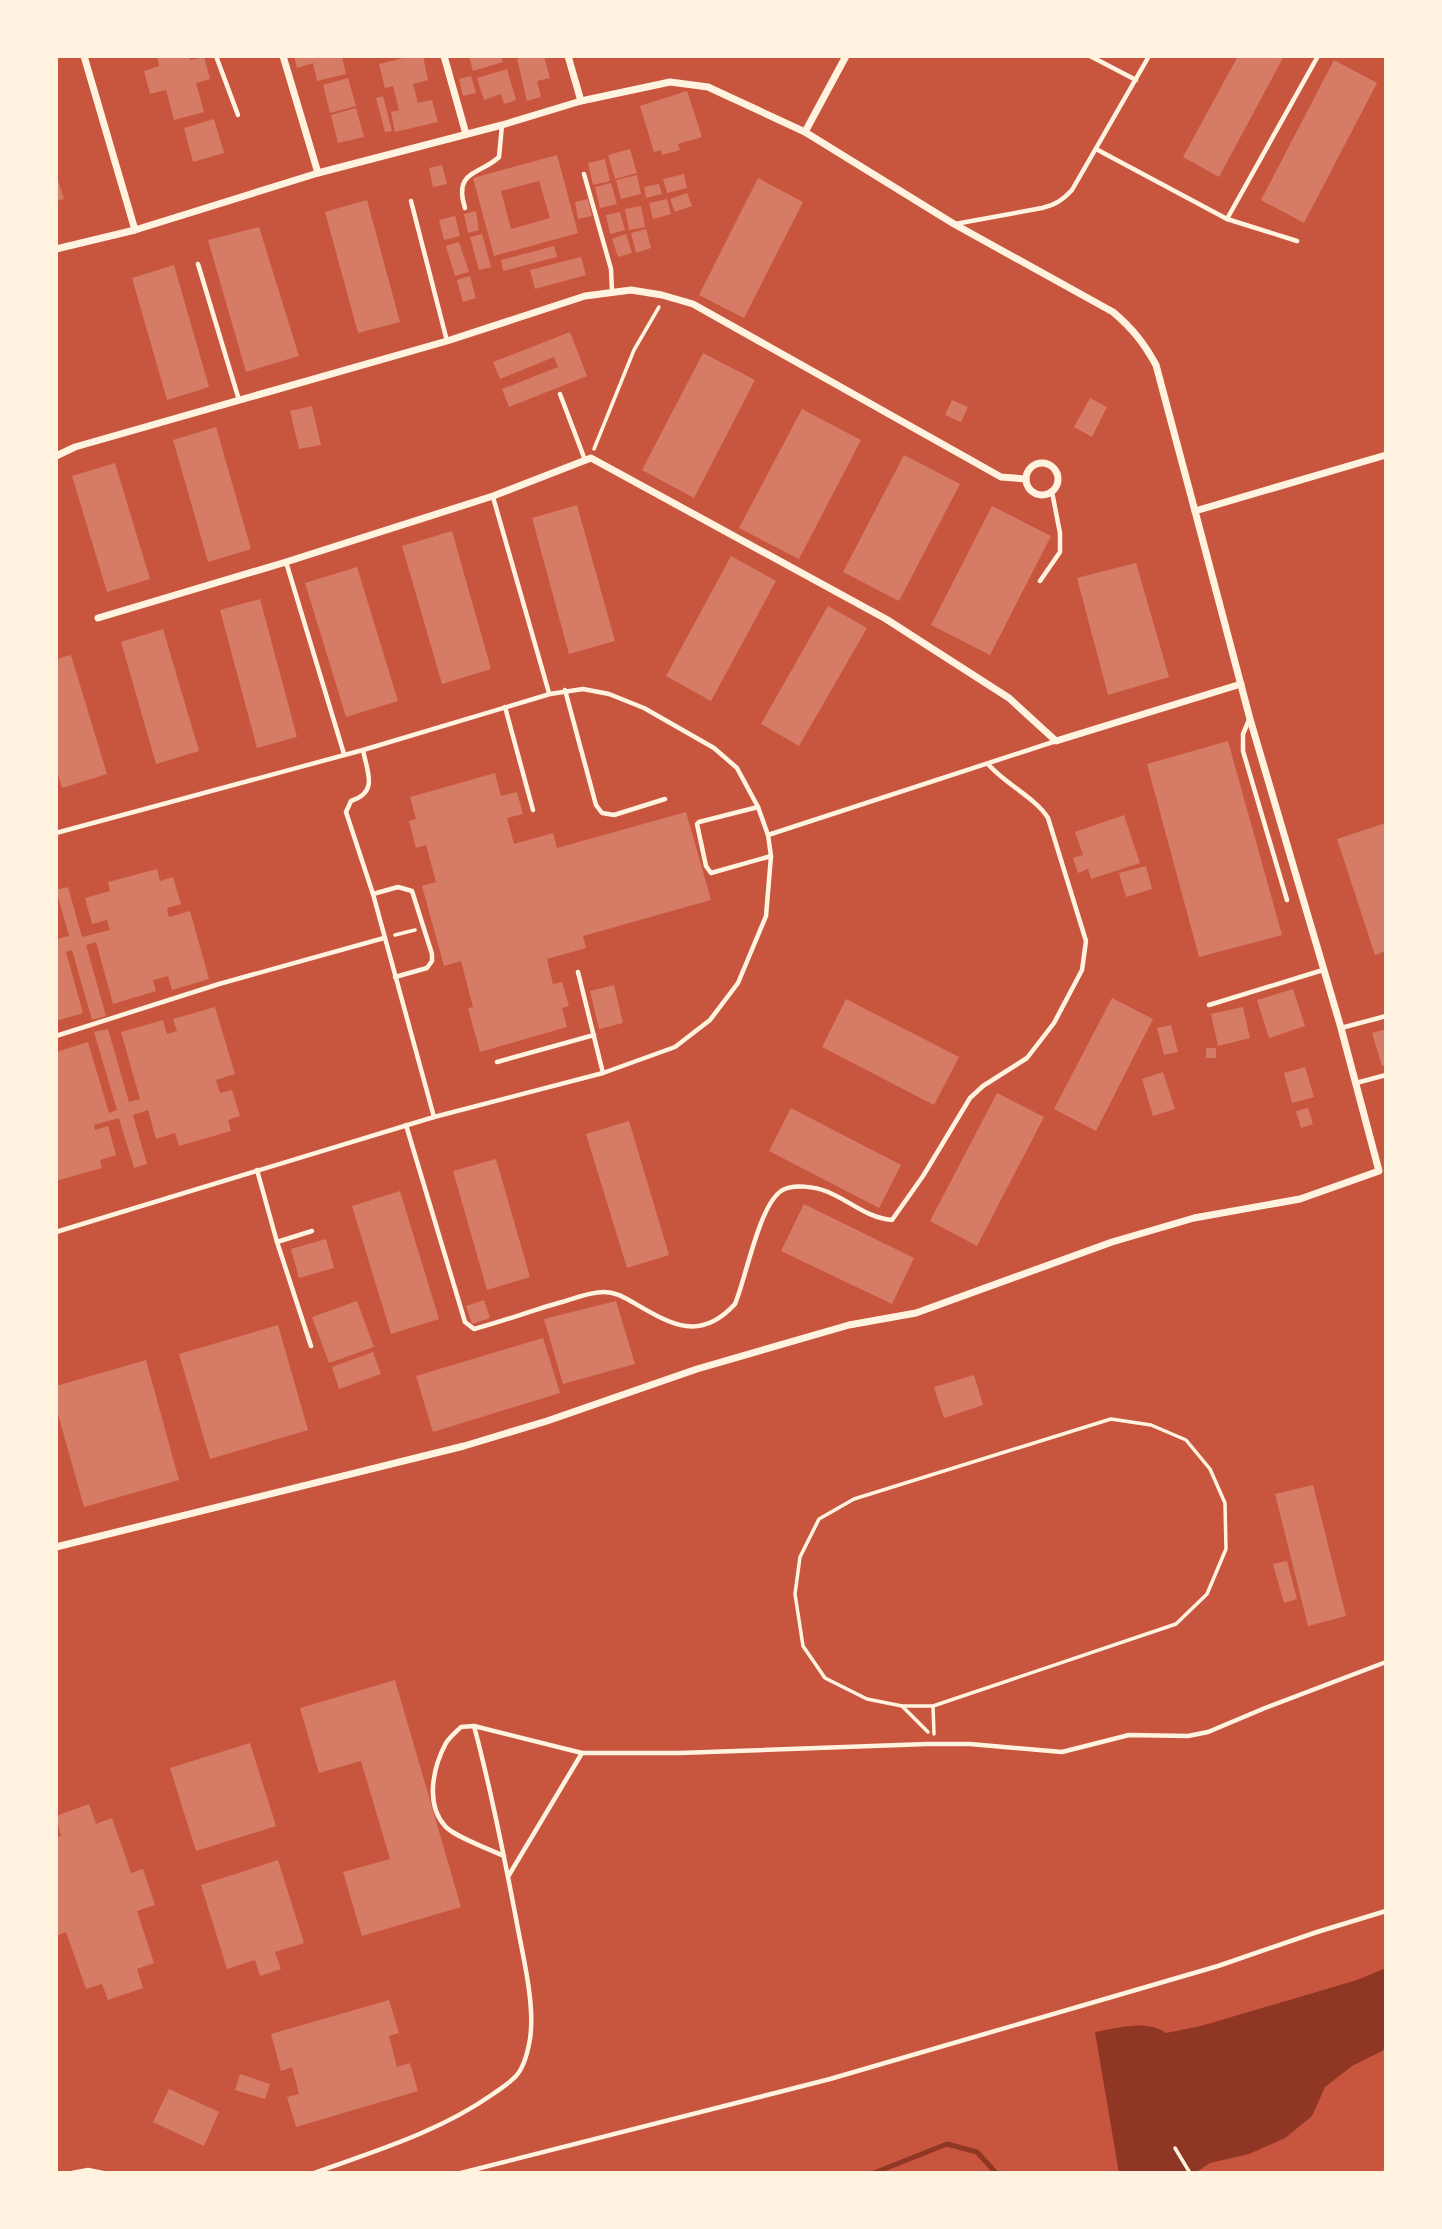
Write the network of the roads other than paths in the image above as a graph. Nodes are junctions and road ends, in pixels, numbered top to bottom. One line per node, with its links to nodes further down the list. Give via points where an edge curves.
1 (84, 56): 23 (street)
2 (216, 56): 12 (lane)
3 (283, 56): 17 (street)
4 (444, 56): 15 (street)
5 (568, 56): 11 (street)
6 (846, 56): 14 (street)
7 (1090, 56): 10 (lane)
8 (1149, 56): 10 (lane)
9 (1318, 56): 21 (lane)
10 (1136, 80): 16 (lane)
11 (581, 101): 13 (street); 14 (street, via 670,82 708,87)
12 (238, 115)
13 (502, 125): 15 (street); 20 (lane, via 499,157 475,170 461,187)
14 (805, 132): 22 (street)
15 (466, 134): 17 (street)
16 (1096, 149): 21 (lane); 22 (lane, via 1072,190 1056,205)
17 (318, 173): 23 (street)
18 (584, 174): 27 (lane, via 611,269)
19 (411, 201): 28 (lane)
20 (465, 208)
21 (1227, 219): 24 (lane)
22 (954, 224): 37 (street, via 1113,312 1132,328 1156,365)
23 (135, 230): 25 (street)
24 (1297, 241)
25 (56, 249)
26 (198, 264): 30 (lane)
27 (612, 291): 28 (street); 34 (street, via 631,290 693,304 1001,477)
28 (447, 341): 30 (street)
29 (560, 394): 33 (lane)
30 (239, 400): 32 (street)
31 (1386, 455): 37 (street)
32 (56, 456)
33 (588, 459): 36 (street); 46 (street, via 886,618 1009,698)
34 (1026, 479): 35 (street, via 1032,492); 35 (street, via 1034,465 1050,464 1058,477)
35 (1052, 492): 39 (lane, via 1060,552)
36 (493, 496): 38 (street); 43 (lane)
37 (1195, 510): 41 (street)
38 (286, 562): 40 (street); 48 (lane)
39 (1040, 581)
40 (98, 618)
41 (1241, 684): 45 (street); 46 (street)
42 (565, 690): 43 (lane); 50 (lane, via 602,813 614,815); 51 (lane, via 609,694 714,748 737,768)
43 (550, 694): 44 (lane)
44 (505, 707): 47 (lane); 52 (lane)
45 (1250, 719): 57 (lane, via 1243,734 1243,751); 59 (street)
46 (1056, 741): 49 (lane)
47 (363, 750): 48 (lane); 56 (lane, via 368,790 351,801 346,812)
48 (344, 754): 53 (lane)
49 (988, 764): 54 (lane); 72 (lane, via 1048,818 1086,941 1085,958 1054,1023 1027,1058 970,1098 892,1220 880,1219 826,1191 798,1186 781,1191 765,1213 735,1304 707,1326 678,1325 603,1292 474,1328 465,1322)
50 (665, 799)
51 (758, 807): 54 (lane); 55 (lane, via 696,824 706,866 711,873)
52 (533, 810)
53 (56, 834)
54 (768, 835): 55 (lane)
55 (771, 856): 68 (lane, via 766,916 738,983 710,1020 675,1047)
56 (373, 894): 58 (lane); 61 (lane, via 398,887 412,891 432,954 427,968)
57 (1287, 900)
58 (384, 938): 61 (lane); 66 (lane)
59 (1324, 970): 62 (lane); 64 (street)
60 (578, 972): 65 (lane)
61 (395, 976): 71 (lane)
62 (1209, 1005)
63 (1386, 1016): 64 (lane)
64 (1341, 1028): 70 (street)
65 (594, 1035): 67 (lane); 68 (lane)
66 (56, 1036)
67 (497, 1062)
68 (603, 1073): 71 (lane)
69 (1386, 1075): 70 (lane)
70 (1355, 1083): 74 (street)
71 (434, 1117): 72 (lane)
72 (406, 1125): 73 (lane)
73 (257, 1170): 76 (lane); 77 (lane)
74 (1383, 1170): 79 (street, via 1300,1199 1194,1218 1112,1242 916,1312 849,1325 697,1369 464,1446)
75 (312, 1231): 77 (lane)
76 (56, 1232)
77 (277, 1242): 78 (lane)
78 (311, 1346)
79 (56, 1547)
80 (1386, 1662): 82 (lane, via 1208,1732 1129,1735 1062,1752 927,1744)
81 (474, 1726): 82 (lane); 83 (lane); 83 (lane, via 461,1727 447,1742 432,1794 447,1829)
82 (582, 1753): 84 (lane)
83 (504, 1856): 84 (lane)
84 (508, 1876): 88 (lane, via 530,2011 526,2057 516,2077 425,2132)
85 (1386, 1911): 89 (lane, via 1218,1966 830,2079)
86 (72, 2173): 87 (lane)
87 (103, 2173)
88 (314, 2173)
89 (461, 2173)

